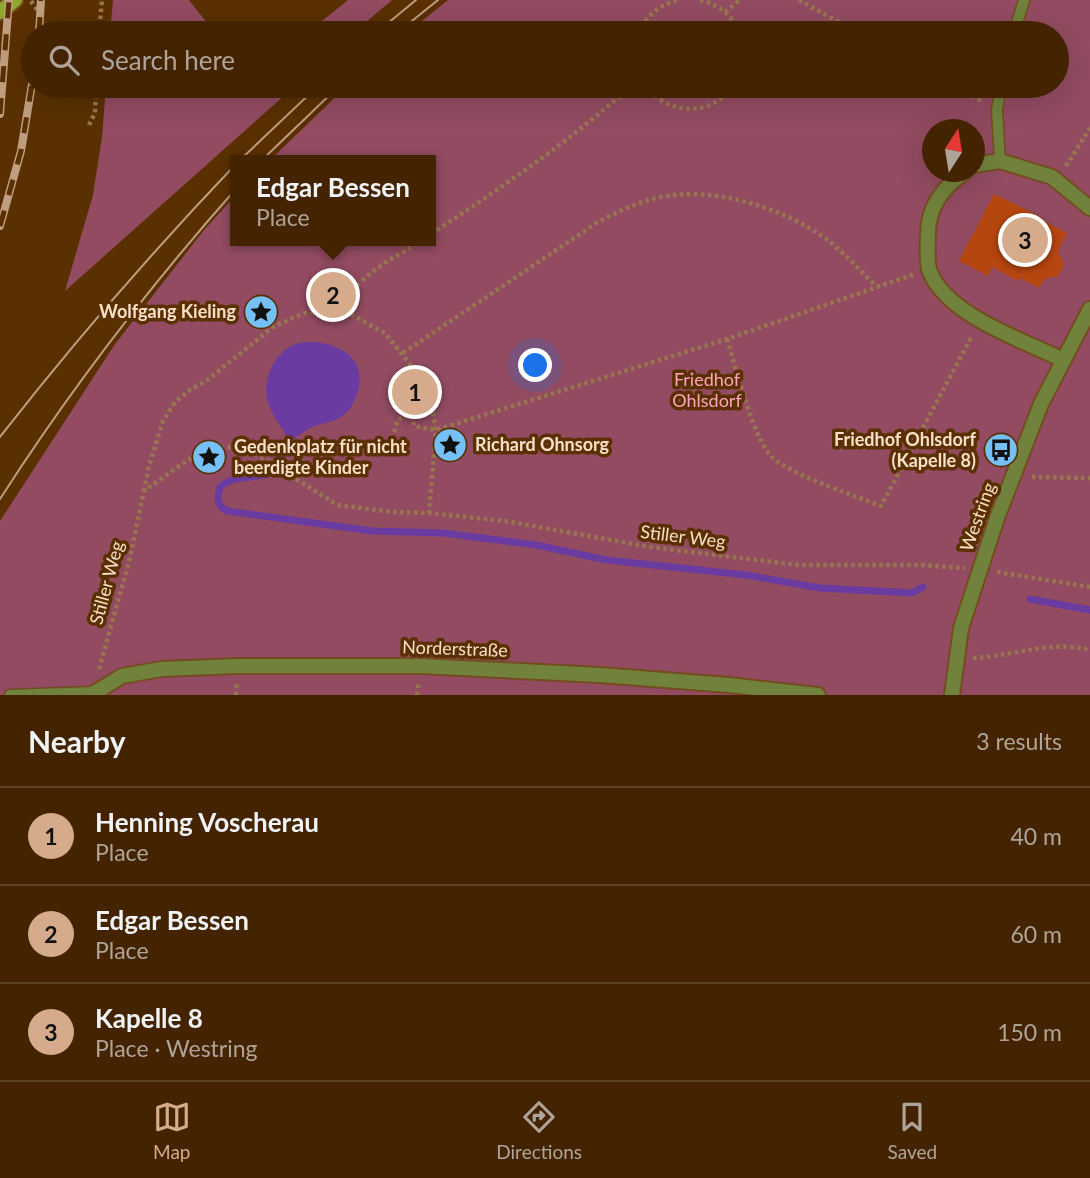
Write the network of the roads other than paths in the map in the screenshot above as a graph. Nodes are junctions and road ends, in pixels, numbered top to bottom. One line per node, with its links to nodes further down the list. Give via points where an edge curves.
1 (15, 0): 3 (main road)
2 (1024, 0): 4 (lane)
3 (0, 12)
4 (1018, 21)
5 (1000, 98): 6 (lane)
6 (1000, 161): 7 (street); 9 (street, via 1052,177)
7 (985, 163)
8 (954, 182): 11 (street, via 937,197 928,230 929,270 945,296 981,320)
9 (1090, 208)
10 (1090, 309): 11 (street, Westring)
11 (1063, 360): 15 (street, Westring, via 1041,404 980,569 961,628)
12 (92, 693): 13 (lane); 14 (street, Norderstraße, via 122,676 161,669 422,666)
13 (10, 695)
14 (818, 695)
15 (952, 695)

